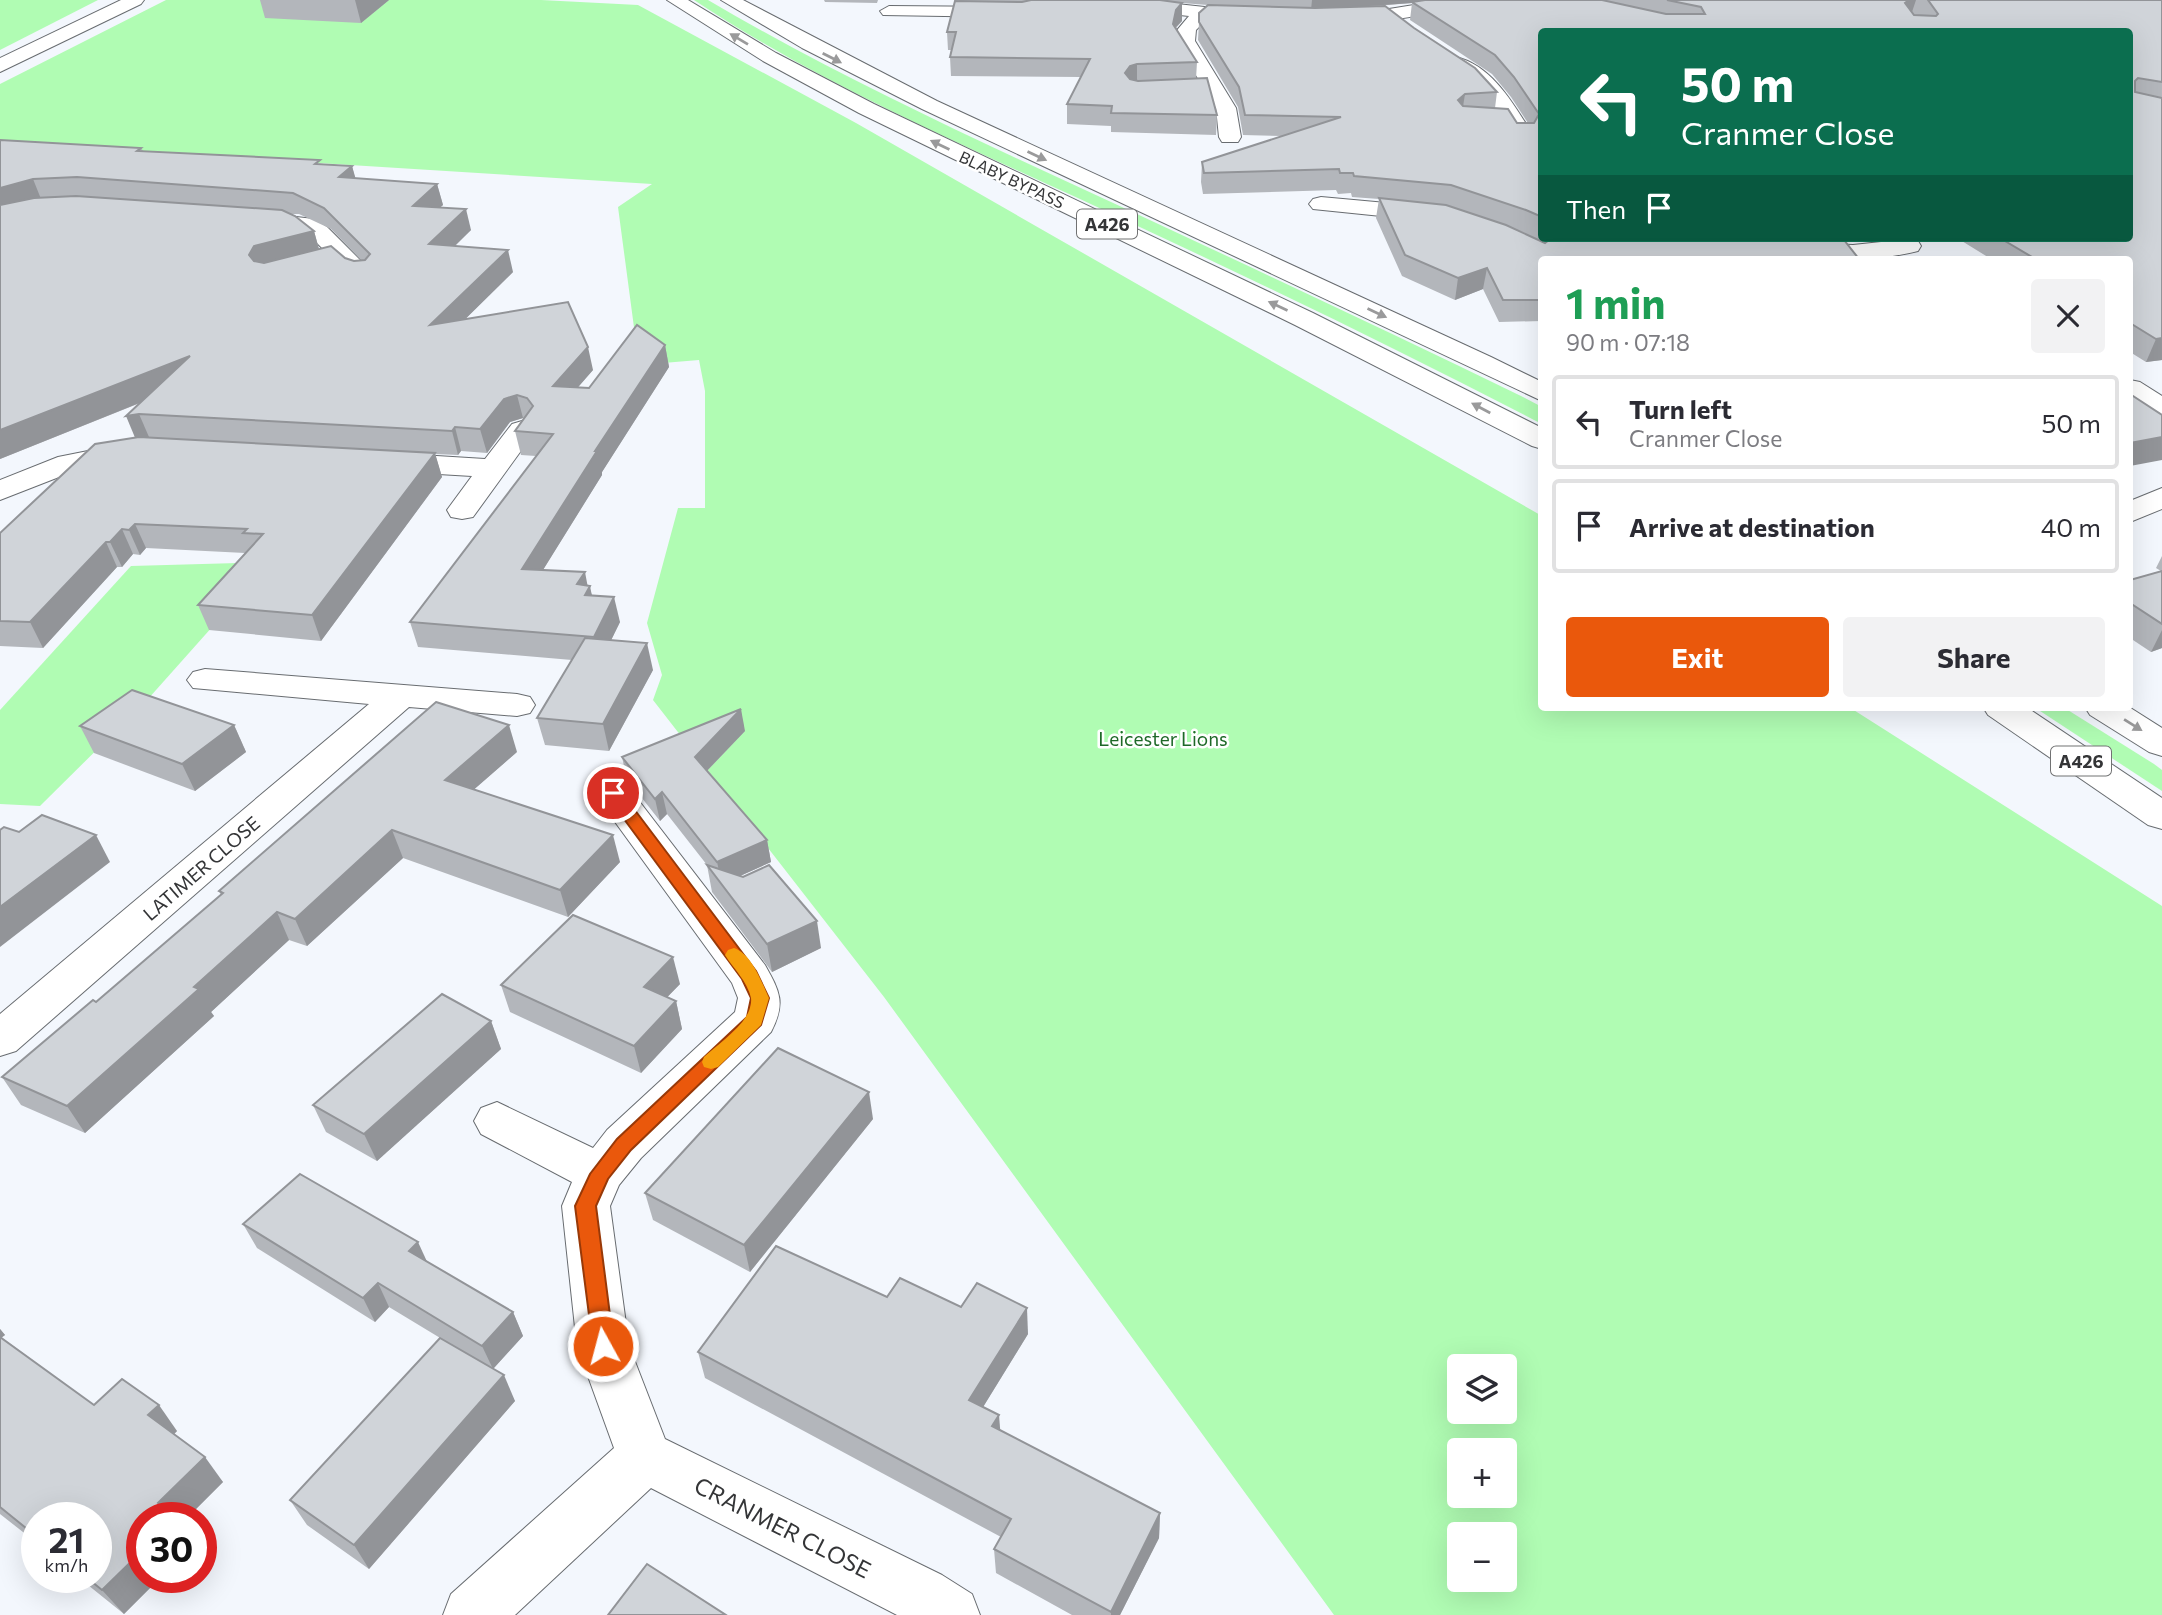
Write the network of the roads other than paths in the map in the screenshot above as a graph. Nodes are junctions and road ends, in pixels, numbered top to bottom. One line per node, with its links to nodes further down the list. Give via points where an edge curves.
1 (135, 0): 14 (street)
2 (676, 0): 30 (street, BLABY BYPASS / A426, one-way to 2, via 1318,325 854,102)
3 (730, 0): 27 (street, BLABY BYPASS / A426, one-way to 27, via 900,93)
4 (1477, 0): 9 (street)
5 (1080, 1): 8 (street)
6 (888, 11): 7 (street, via 928,20)
7 (1022, 12)
8 (1202, 13): 11 (street); 15 (street, via 1187,29 1185,41)
9 (1389, 15): 10 (street); 12 (street)
10 (1332, 17)
11 (1269, 18)
12 (1403, 31)
13 (1442, 55): 17 (street, via 1474,73 1503,100 1518,127)
14 (0, 66)
15 (1213, 89): 16 (street); 18 (street, via 1226,108)
16 (1188, 90)
17 (1491, 120)
18 (1230, 137)
19 (1321, 204): 20 (street)
20 (1448, 216)
21 (234, 217): 25 (street, via 306,224 319,232 330,260)
22 (1903, 242): 23 (street, via 1853,252); 24 (street)
23 (1777, 249)
24 (1925, 256)
25 (362, 274)
26 (2133, 390): 28 (street)
27 (1538, 391)
28 (2162, 408)
29 (522, 430): 33 (street)
30 (1538, 438)
31 (162, 449): 34 (street, via 69,463)
32 (355, 460): 33 (street)
33 (494, 468): 36 (street)
34 (0, 491)
35 (2162, 497): 37 (street)
36 (463, 510)
37 (2133, 512)
38 (205, 680): 39 (street)
39 (400, 696): 40 (street); 46 (street, LATIMER CLOSE)
40 (517, 705)
41 (2007, 711): 45 (street, A426)
42 (2109, 711): 43 (street, one-way to 43)
43 (2162, 744)
44 (613, 793): 48 (street, via 750,976 760,998 755,1020 624,1144)
45 (2162, 816)
46 (0, 1039)
47 (497, 1121): 48 (street)
48 (600, 1174): 49 (street, via 586,1206 603,1346)
49 (645, 1457): 50 (street, CRANMER CLOSE); 51 (street)
50 (936, 1606)
51 (471, 1615)

